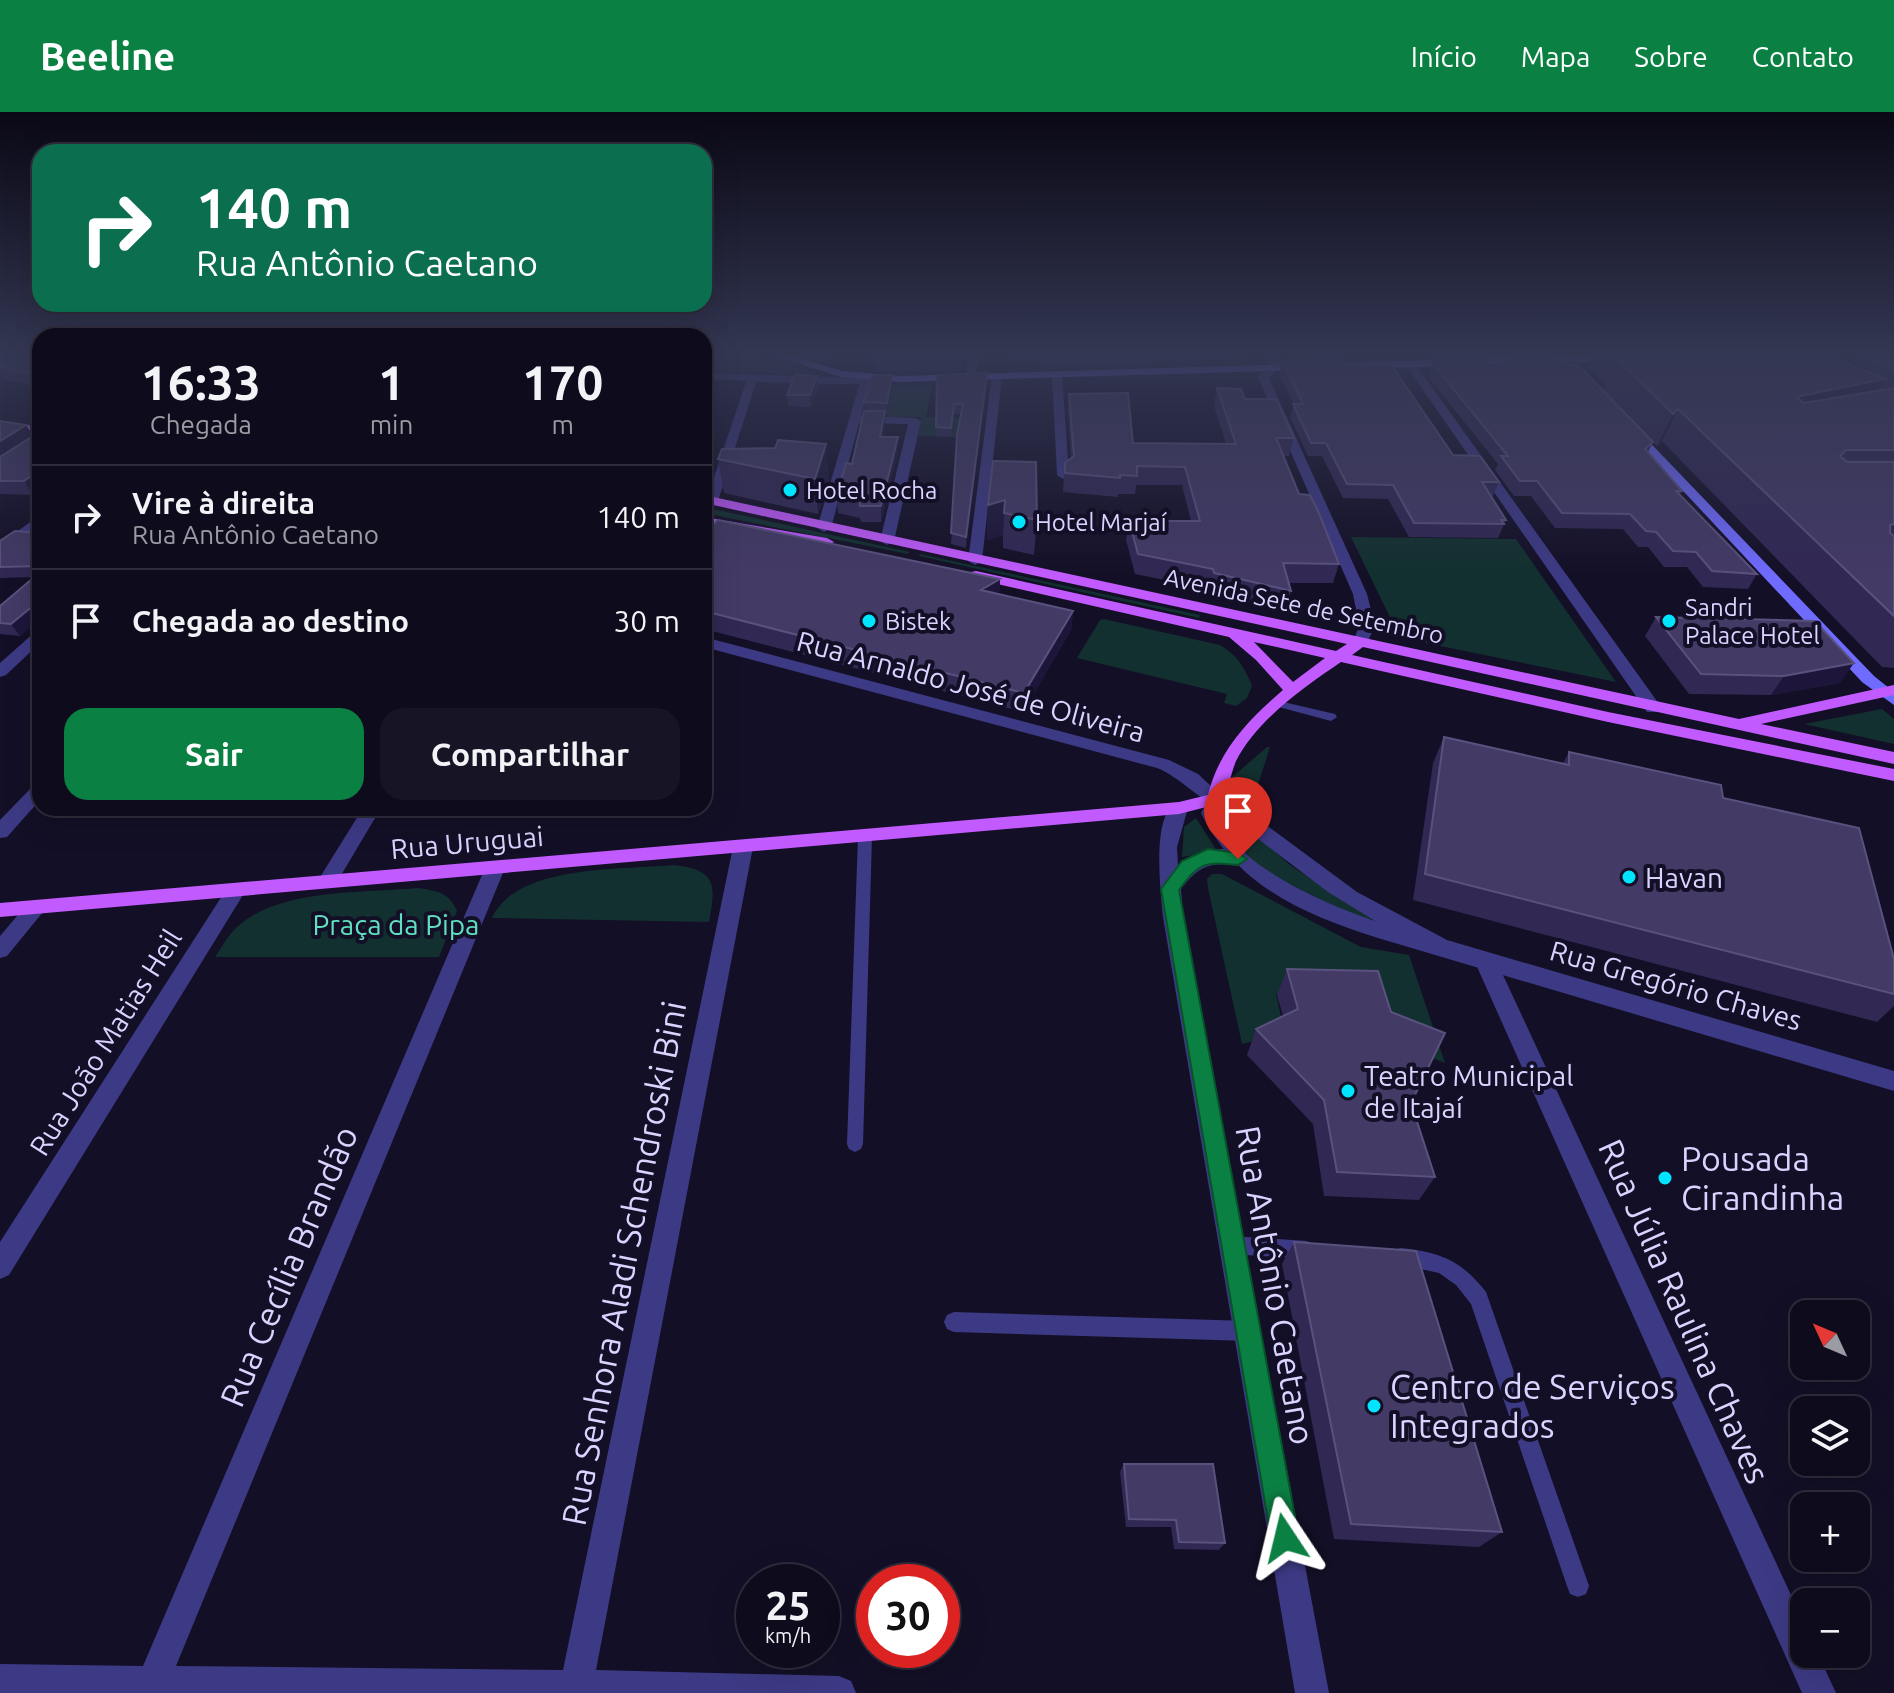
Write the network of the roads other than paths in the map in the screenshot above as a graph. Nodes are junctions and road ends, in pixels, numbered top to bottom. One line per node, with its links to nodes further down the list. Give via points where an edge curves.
1 (734, 429): 10 (street)
2 (853, 429): 14 (street)
3 (913, 429): 17 (street)
4 (991, 429): 18 (street)
5 (1060, 429): 9 (street)
6 (1286, 429): 22 (street, via 1360,594 1367,626)
7 (1456, 429): 28 (street)
8 (1632, 429): 26 (main road)
9 (1063, 475)
10 (712, 489)
11 (712, 501): 14 (main road, Avenida Sete de Setembro)
12 (712, 522): 15 (main road)
13 (32, 525): 16 (street)
14 (824, 528): 17 (main road, Avenida Sete de Setembro)
15 (848, 547)
16 (0, 551)
17 (886, 551): 18 (main road, Avenida Sete de Setembro)
18 (975, 561): 22 (main road, Avenida Sete de Setembro)
19 (961, 572): 20 (main road, Avenida Sete de Setembro)
20 (1233, 632): 24 (main road, Avenida Sete de Setembro); 27 (main road, via 1262,657)
21 (32, 642): 25 (street)
22 (1361, 642): 24 (main road); 28 (main road, Avenida Sete de Setembro)
23 (712, 644): 34 (street, Rua Arnaldo José de Oliveira, via 1163,764 1198,781)
24 (1339, 655): 27 (main road); 32 (main road, Avenida Sete de Setembro)
25 (0, 672)
26 (1891, 694): 30 (main road)
27 (1286, 698): 29 (lane); 34 (main road, via 1233,751)
28 (1653, 708): 30 (main road, Avenida Sete de Setembro)
29 (1331, 717)
30 (1738, 723): 31 (main road, Avenida Sete de Setembro)
31 (1894, 758)
32 (1894, 775)
33 (32, 798): 37 (street)
34 (1216, 799): 35 (main road); 40 (street, Rua Gregório Chaves, via 1210,813 1213,823); 47 (street, Rua Gregório Chaves, via 1322,878)
35 (1179, 808): 38 (main road, Rua Uruguai); 43 (street, Rua Antônio Caetano, via 1167,847)
36 (367, 816): 42 (street)
37 (0, 832)
38 (865, 837): 39 (main road, Rua Uruguai); 51 (lane)
39 (743, 847): 41 (main road, Rua Uruguai); 61 (street, Rua Senhora Aladi Schendroski Bini)
40 (1238, 859): 43 (street, via 1208,855 1188,865); 47 (street, Rua Gregório Chaves, via 1348,921)
41 (495, 868): 42 (main road, Rua Uruguai); 60 (street, Rua Cecília Brandão)
42 (327, 882): 44 (main road, Rua Uruguai)
43 (1170, 889): 52 (street, Rua Antônio Caetano)
44 (236, 890): 45 (main road, Rua Uruguai); 55 (street, Rua João Matias Heil)
45 (36, 907): 46 (main road, Rua Uruguai); 48 (street)
46 (0, 910)
47 (1440, 946): 49 (street, Rua Gregório Chaves)
48 (0, 950)
49 (1485, 960): 50 (street, Rua Gregório Chaves); 64 (street, Rua Júlia Raulina Chaves)
50 (1894, 1081)
51 (855, 1144)
52 (1231, 1245): 53 (lane); 57 (street, Rua Antônio Caetano)
53 (1324, 1251)
54 (1387, 1256): 58 (lane, via 1433,1259 1451,1267 1479,1299)
55 (0, 1266)
56 (954, 1322): 57 (lane)
57 (1249, 1331): 63 (street, Rua Antônio Caetano)
58 (1578, 1586)
59 (0, 1681): 60 (street)
60 (150, 1688): 61 (street)
61 (575, 1690): 62 (street)
62 (839, 1693)
63 (1312, 1693)
64 (1819, 1693)

